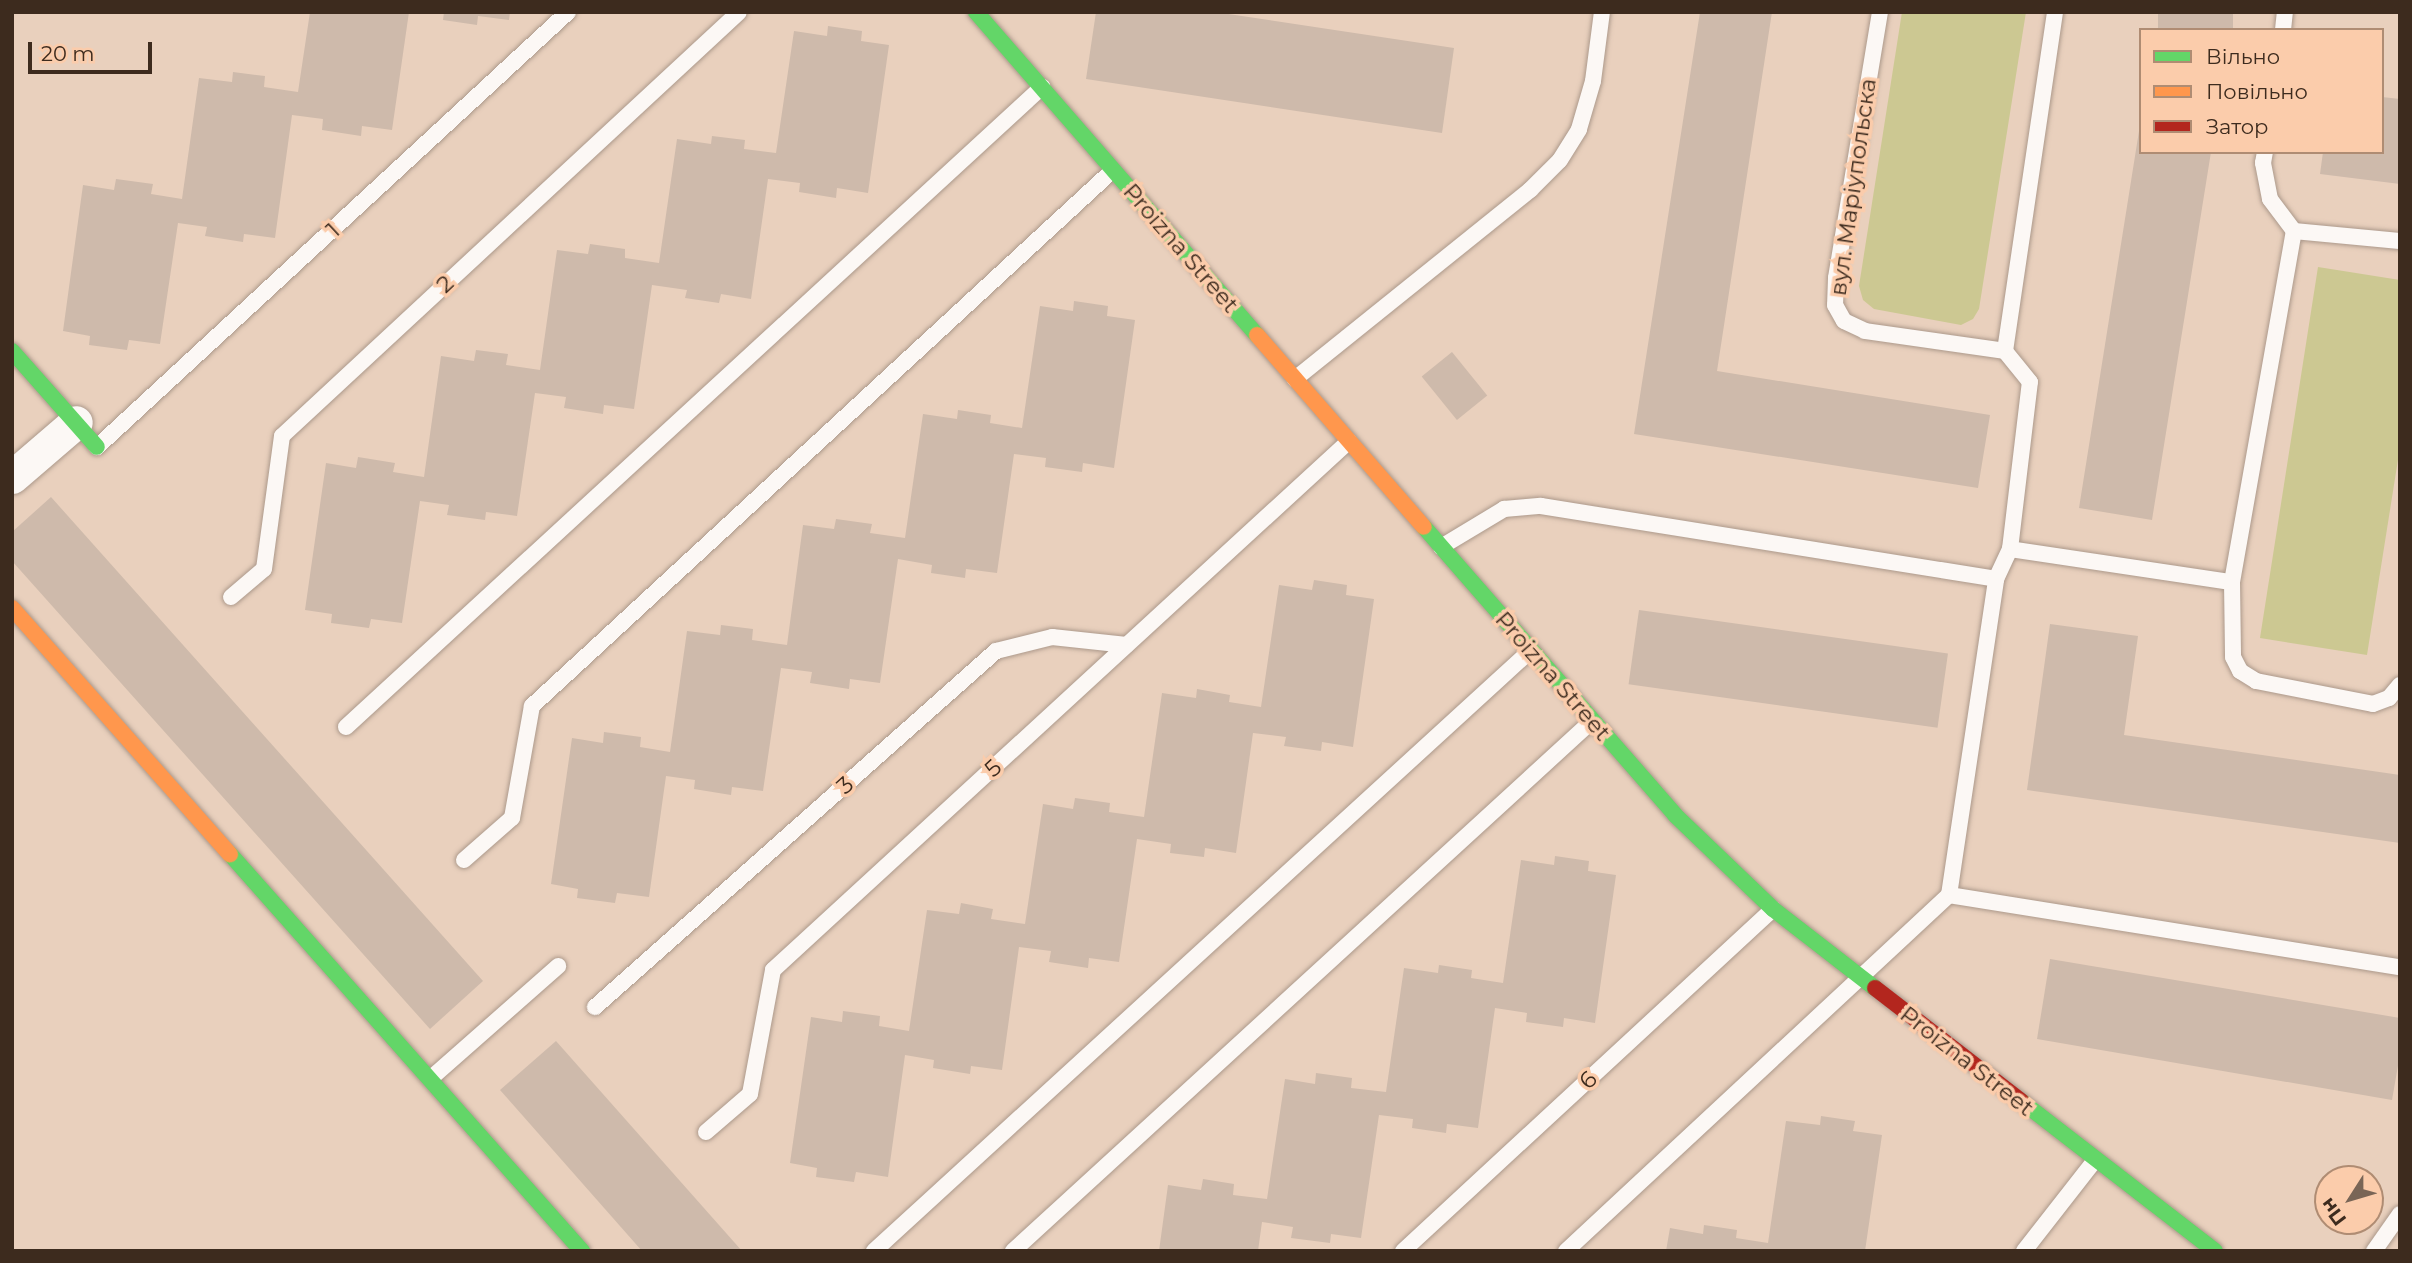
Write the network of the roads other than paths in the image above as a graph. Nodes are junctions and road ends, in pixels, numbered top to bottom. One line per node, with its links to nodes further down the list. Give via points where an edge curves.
1 (568, 12): 17 (lane, 1)
2 (738, 12): 23 (lane, 2, via 282,436 264,569)
3 (976, 12): 7 (street, Proizna Street)
4 (1602, 12): 14 (lane, via 1593,81 1579,129 1560,160 1530,190)
5 (1880, 12): 13 (lane, вул. Маріупольска, via 1835,305 1844,321 1865,331)
6 (2055, 12): 13 (lane)
7 (1041, 87): 9 (street, Proizna Street); 29 (lane)
8 (2265, 154): 10 (lane, via 2270,200)
9 (1113, 170): 14 (street, Proizna Street); 30 (lane, via 532,706 512,818)
10 (2294, 231): 11 (lane); 22 (lane)
11 (2400, 241)
12 (12, 351): 15 (street)
13 (2005, 351): 20 (lane, via 2030,382)
14 (1295, 379): 16 (street, Proizna Street)
15 (76, 422): 17 (street); 18 (street)
16 (1349, 441): 19 (street, Proizna Street); 25 (lane, 5)
17 (97, 447)
18 (12, 477)
19 (1441, 547): 21 (lane, via 1503,509 1541,506); 26 (street, Proizna Street)
20 (2010, 549): 21 (lane); 22 (lane)
21 (1996, 579): 31 (lane)
22 (2232, 582): 27 (lane, via 2233,657 2240,671 2256,681 2373,704 2389,698)
23 (231, 597)
24 (12, 608): 37 (street)
25 (1127, 645): 36 (lane, 3, via 1052,637 996,651); 38 (lane, 5, via 773,970 750,1094)
26 (1531, 650): 28 (street, Proizna Street); 42 (lane)
27 (2400, 685)
28 (1592, 721): 32 (street, Proizna Street, via 1675,815); 43 (lane)
29 (346, 727)
30 (464, 860)
31 (1949, 895): 34 (lane); 35 (lane)
32 (1773, 909): 35 (street, Proizna Street); 44 (lane, 6)
33 (558, 966): 37 (lane)
34 (2400, 967)
35 (1860, 978): 39 (street, Proizna Street); 45 (lane)
36 (595, 1007)
37 (430, 1079): 41 (street)
38 (706, 1132)
39 (2095, 1160): 46 (lane); 47 (street, Proizna Street)
40 (2400, 1214): 48 (lane)
41 (582, 1251)
42 (874, 1251)
43 (1013, 1251)
44 (1403, 1251)
45 (1566, 1251)
46 (2024, 1251)
47 (2215, 1251)
48 (2374, 1251)

